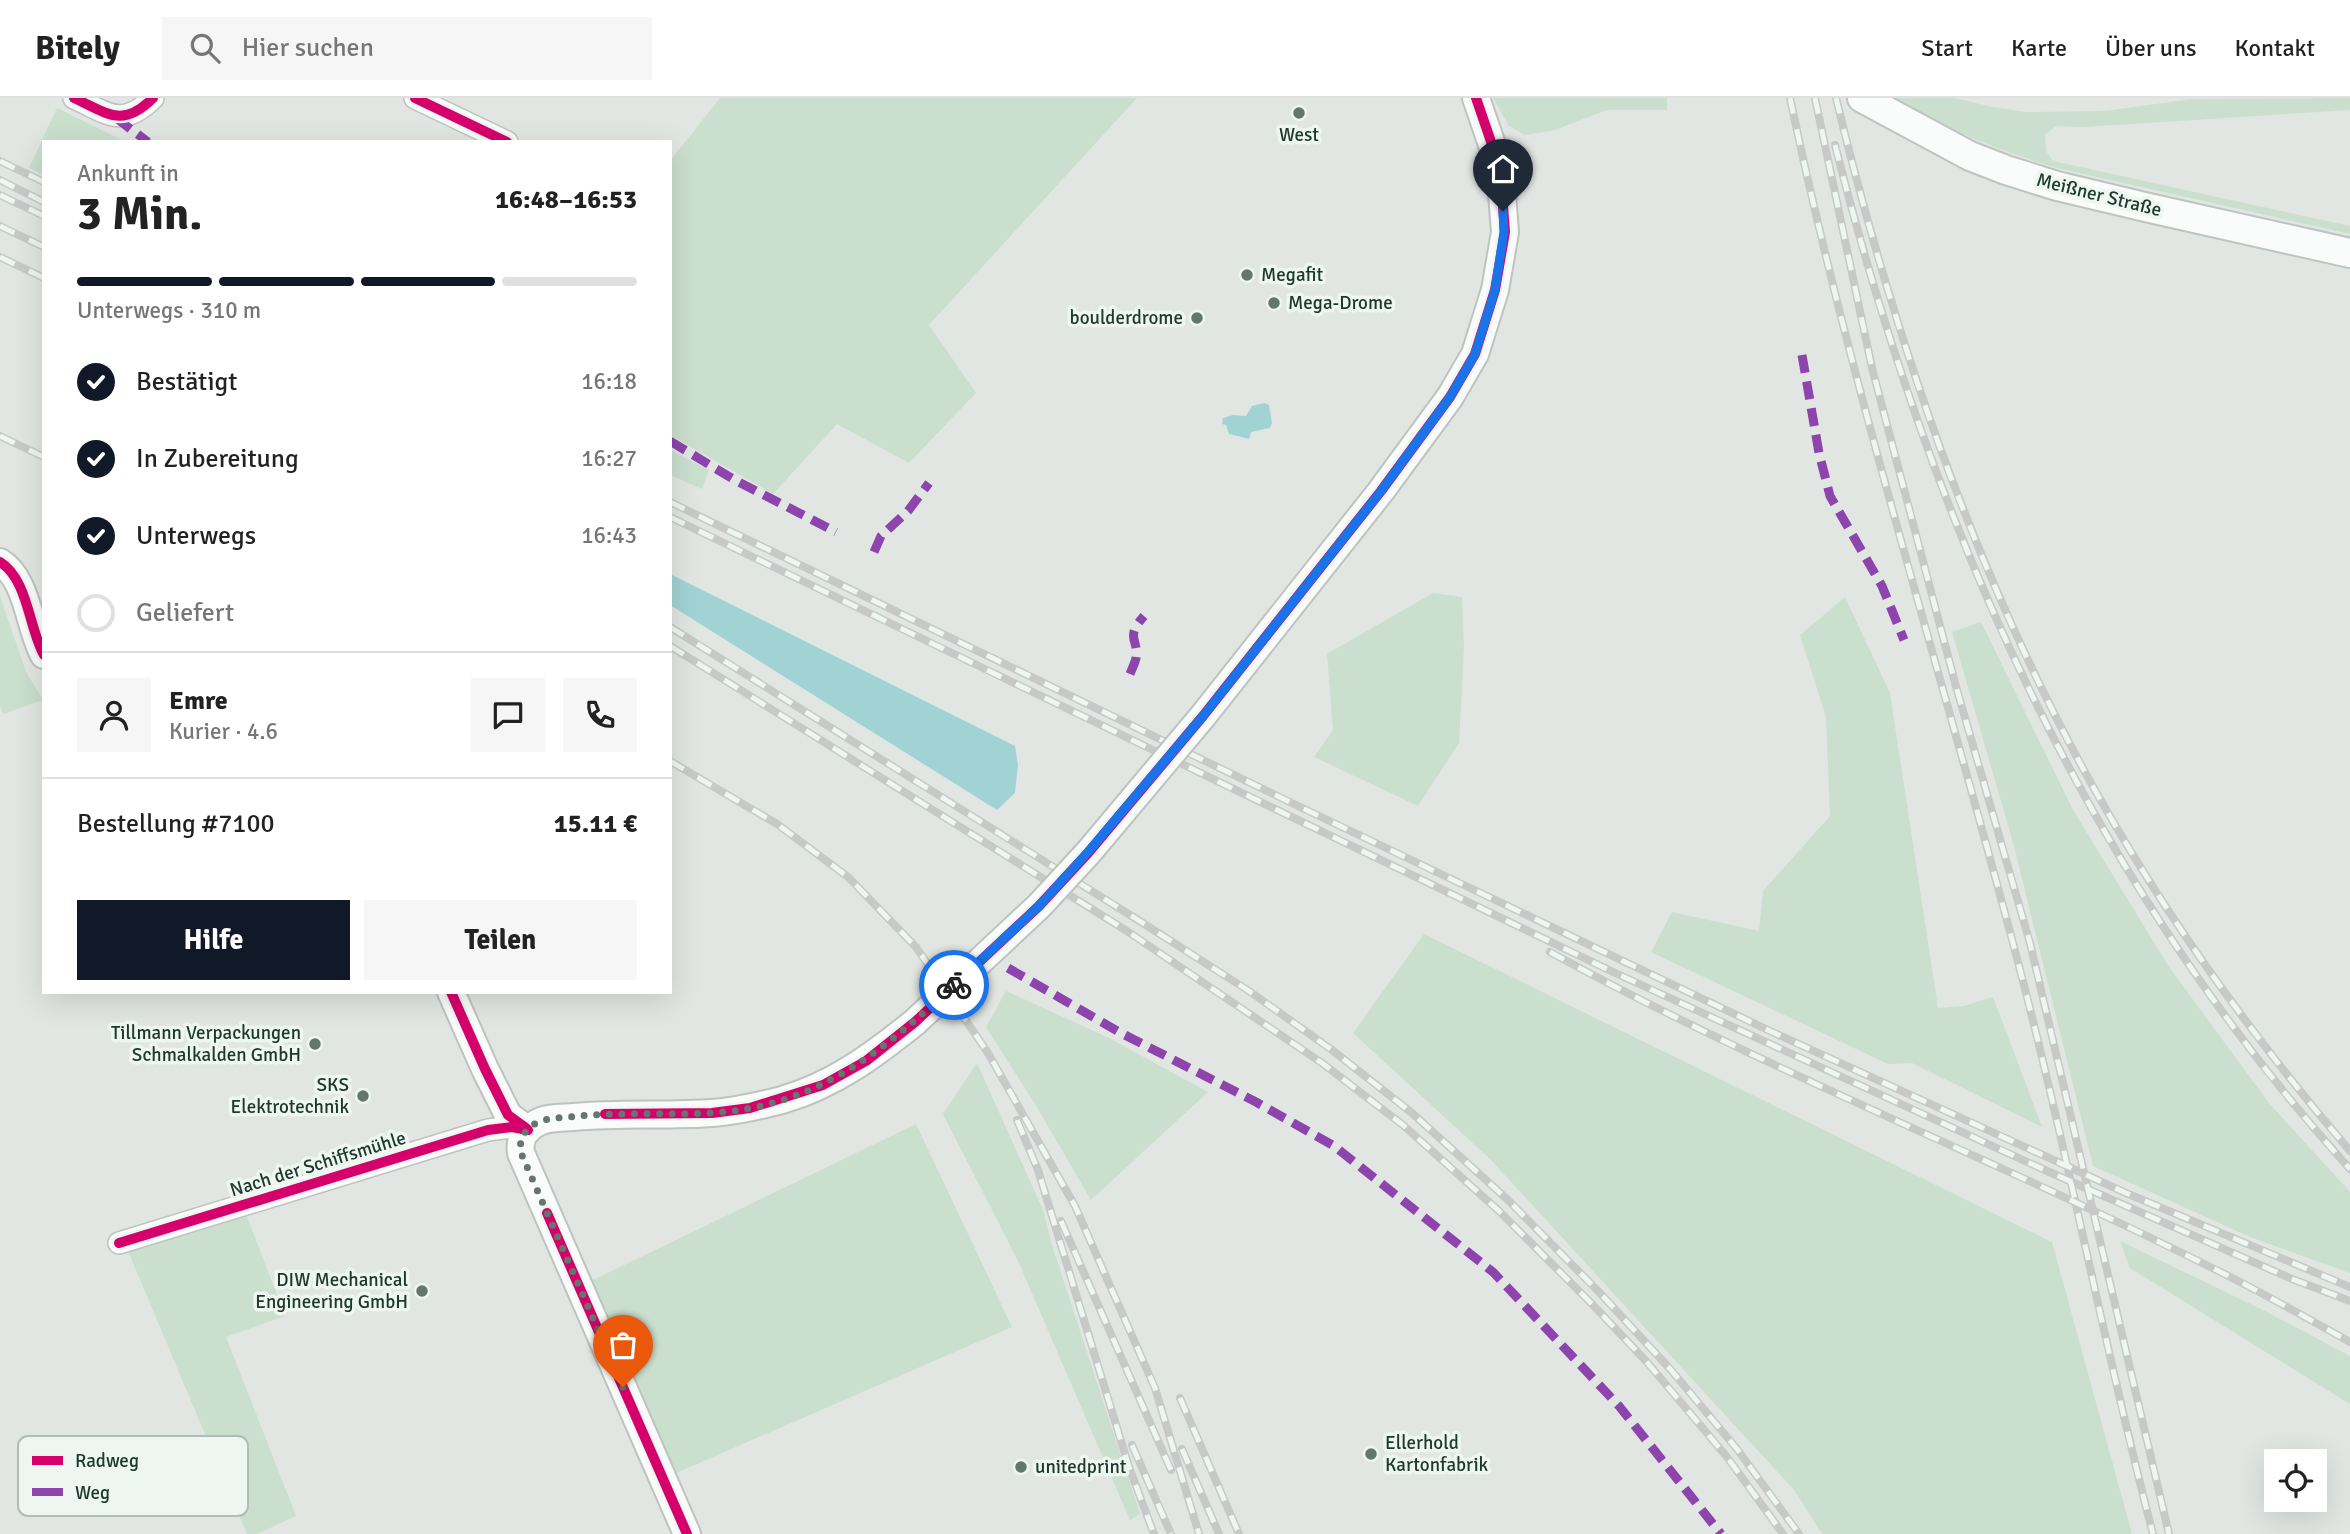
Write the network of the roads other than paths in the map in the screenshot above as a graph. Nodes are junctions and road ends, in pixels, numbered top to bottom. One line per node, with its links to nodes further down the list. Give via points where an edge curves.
1 (74, 98): 2 (street, via 116,118 133,113)
2 (153, 98)
3 (415, 98): 6 (street)
4 (1476, 98): 11 (street, Nach der Schiffsmühle, bridge, via 1500,168 1504,232 1495,290 1475,354 1450,397 1381,491 1203,716 1039,906 915,1022 866,1061 823,1085 750,1108 550,1119)
5 (1862, 98): 7 (main road, Meißner Straße, via 1970,156 2006,170 2057,186)
6 (503, 140)
7 (2350, 253)
8 (0, 562): 9 (street, via 26,598)
9 (42, 652)
10 (452, 994): 11 (street, via 508,1115)
11 (528, 1130): 12 (street, Nach der Schiffsmühle, via 488,1130); 13 (street, via 519,1143 521,1153)
12 (119, 1243)
13 (687, 1534)

